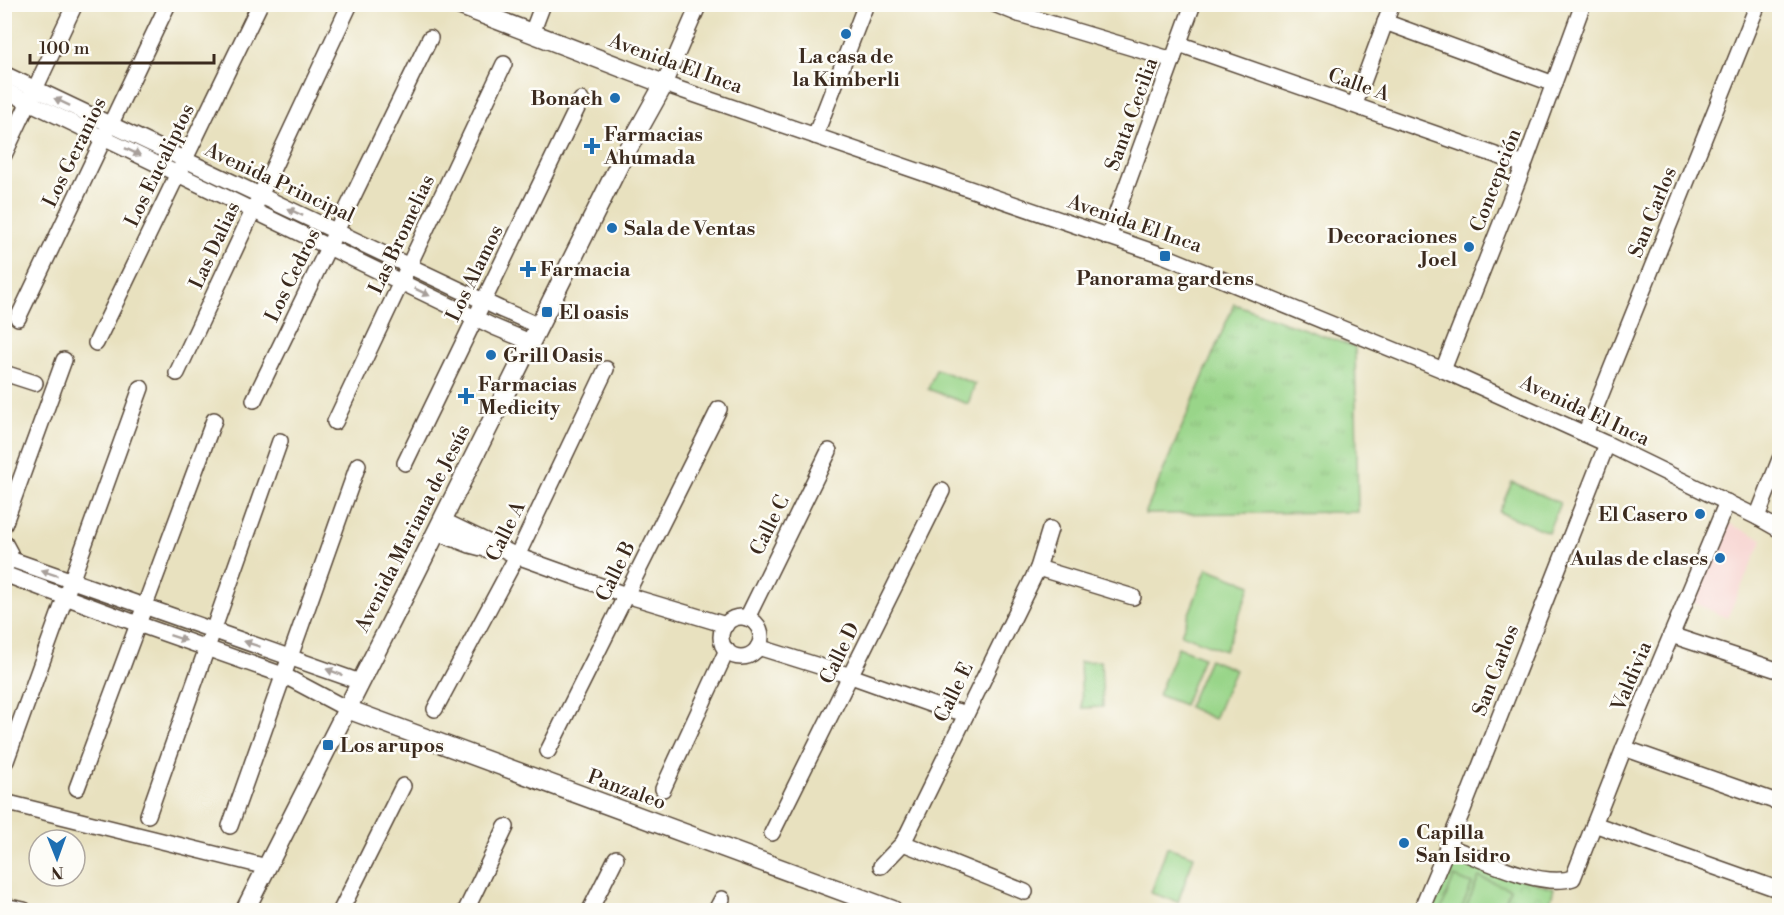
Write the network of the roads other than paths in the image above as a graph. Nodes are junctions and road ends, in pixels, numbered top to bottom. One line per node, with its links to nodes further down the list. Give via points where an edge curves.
1 (75, 4): 25 (street)
2 (168, 4): 28 (street, Los Geranios)
3 (260, 4): 32 (street, Los Eucaliptos)
4 (350, 4): 33 (street, Las Dalias)
5 (456, 4): 16 (street, Avenida El Inca)
6 (543, 4): 16 (street)
7 (699, 4): 22 (street, Avenida Mariana de Jesús)
8 (866, 4): 29 (street)
9 (994, 4): 14 (street)
10 (1193, 4): 18 (street, Santa Cecilia)
11 (1392, 4): 15 (street)
12 (1583, 4): 23 (street, Concepción)
13 (1758, 4): 57 (street, San Carlos)
14 (1021, 9): 19 (street)
15 (1385, 22): 23 (street); 27 (street)
16 (532, 33): 22 (street, Avenida El Inca)
17 (430, 38): 35 (street, Los Cedros)
18 (1179, 44): 19 (street, Santa Cecilia); 27 (street, Calle A)
19 (1173, 60): 36 (street, Santa Cecilia)
20 (504, 64): 38 (street, Las Bromelias)
21 (4, 74): 25 (street, Avenida Principal)
22 (664, 84): 29 (street, Avenida El Inca); 43 (street, Avenida Mariana de Jesús)
23 (1554, 84): 31 (street, Concepción)
24 (4, 90): 25 (street, Avenida Principal)
25 (33, 95): 28 (street, Avenida Principal); 30 (street)
26 (581, 100): 40 (street, Los Alamos)
27 (1355, 104): 31 (street, Calle A)
28 (107, 131): 32 (street, Avenida Principal); 41 (street, Los Geranios)
29 (815, 136): 36 (street, Avenida El Inca)
30 (4, 155)
31 (1524, 165): 48 (street, Concepción)
32 (182, 167): 33 (street, Avenida Principal); 34 (street, Avenida Principal); 45 (street, Los Eucaliptos)
33 (261, 195): 34 (street, Las Dalias); 35 (street, Avenida Principal, one-way to 33)
34 (253, 210): 37 (street, Avenida Principal); 50 (street, Las Dalias)
35 (336, 232): 37 (street, Los Cedros); 38 (street, Avenida Principal)
36 (1108, 237): 48 (street, Avenida El Inca, via 1165,256)
37 (329, 247): 39 (street, Avenida Principal); 53 (street, Los Cedros)
38 (409, 266): 39 (street, Las Bromelias); 40 (street, Avenida Principal)
39 (401, 282): 42 (street, Avenida Principal, one-way to 42); 56 (street, Las Bromelias)
40 (484, 301): 42 (street, Los Alamos); 43 (street, Avenida Principal)
41 (18, 318)
42 (476, 318): 44 (street, Avenida Principal); 62 (street, Los Alamos)
43 (539, 326): 44 (street, Avenida Mariana de Jesús)
44 (530, 342): 68 (street, Avenida Mariana de Jesús)
45 (96, 343)
46 (64, 360): 67 (street)
47 (606, 369): 72 (street, Calle A)
48 (1443, 370): 57 (street, Avenida El Inca)
49 (4, 373): 51 (street)
50 (177, 373)
51 (35, 383)
52 (141, 388): 76 (street)
53 (254, 400)
54 (719, 409): 77 (street, Calle B)
55 (214, 420): 80 (street)
56 (335, 422)
57 (1585, 434): 59 (street, Avenida El Inca)
58 (280, 441): 84 (street)
59 (1606, 444): 65 (street, Avenida El Inca); 111 (street, San Carlos)
60 (830, 450): 81 (street, Calle C)
61 (1779, 459): 66 (street)
62 (405, 464)
63 (358, 465): 89 (street)
64 (942, 491): 92 (street, Calle D)
65 (1726, 502): 66 (street, Avenida El Inca); 85 (street, Valdivia)
66 (1757, 517): 70 (street, Avenida El Inca)
67 (4, 525)
68 (439, 526): 72 (street, via 470,545); 93 (street, Avenida Mariana de Jesús)
69 (1050, 529): 74 (street, Calle E)
70 (1779, 530)
71 (4, 542): 73 (street, via 8,547)
72 (516, 556): 77 (street); 95 (street, Calle A)
73 (7, 563): 76 (street, one-way to 73)
74 (1038, 568): 79 (street); 96 (street, Calle E)
75 (4, 574): 78 (street)
76 (71, 580): 78 (street); 80 (street)
77 (626, 595): 83 (street); 98 (street, Calle B)
78 (65, 597): 82 (street); 99 (street)
79 (1133, 597)
80 (144, 606): 82 (street); 84 (street)
81 (747, 618): 83 (street, via 735,618); 86 (street, via 760,630)
82 (138, 624): 87 (street, one-way to 87); 101 (street)
83 (726, 625): 88 (street, via 722,635)
84 (213, 631): 87 (street); 89 (street, one-way to 84)
85 (1671, 635): 90 (street); 97 (street, Valdivia)
86 (758, 647): 88 (street, via 743,656); 92 (street)
87 (208, 648): 91 (street); 105 (street)
88 (727, 651): 102 (street)
89 (289, 657): 91 (street); 93 (street, one-way to 89)
90 (1779, 671)
91 (283, 675): 94 (street); 107 (street)
92 (851, 676): 96 (street); 109 (street, Calle D)
93 (360, 682): 94 (street, Avenida Mariana de Jesús)
94 (347, 709): 114 (street, Avenida Mariana de Jesús); 123 (street, Panzaleo)
95 (435, 709)
96 (965, 714): 110 (street, Calle E)
97 (1624, 748): 104 (street); 106 (street, Valdivia)
98 (548, 751)
99 (6, 761)
100 (403, 786): 120 (street)
101 (77, 788)
102 (663, 789)
103 (4, 802): 114 (street)
104 (1779, 803)
105 (148, 815)
106 (1594, 824): 111 (street, Valdivia, via 1573,878 1563,881 1527,876); 115 (street)
107 (230, 826)
108 (506, 827): 121 (street)
109 (772, 833)
110 (903, 843): 113 (street, Calle E); 116 (street)
111 (1447, 846): 124 (street, San Carlos)
112 (616, 858): 122 (street)
113 (881, 866)
114 (267, 867): 119 (street, Avenida Mariana de Jesús)
115 (1779, 890)
116 (1025, 892)
117 (4, 906): 118 (street)
118 (24, 910)
119 (245, 910)
120 (341, 910)
121 (466, 910)
122 (590, 910)
123 (893, 910)
124 (1422, 910)

